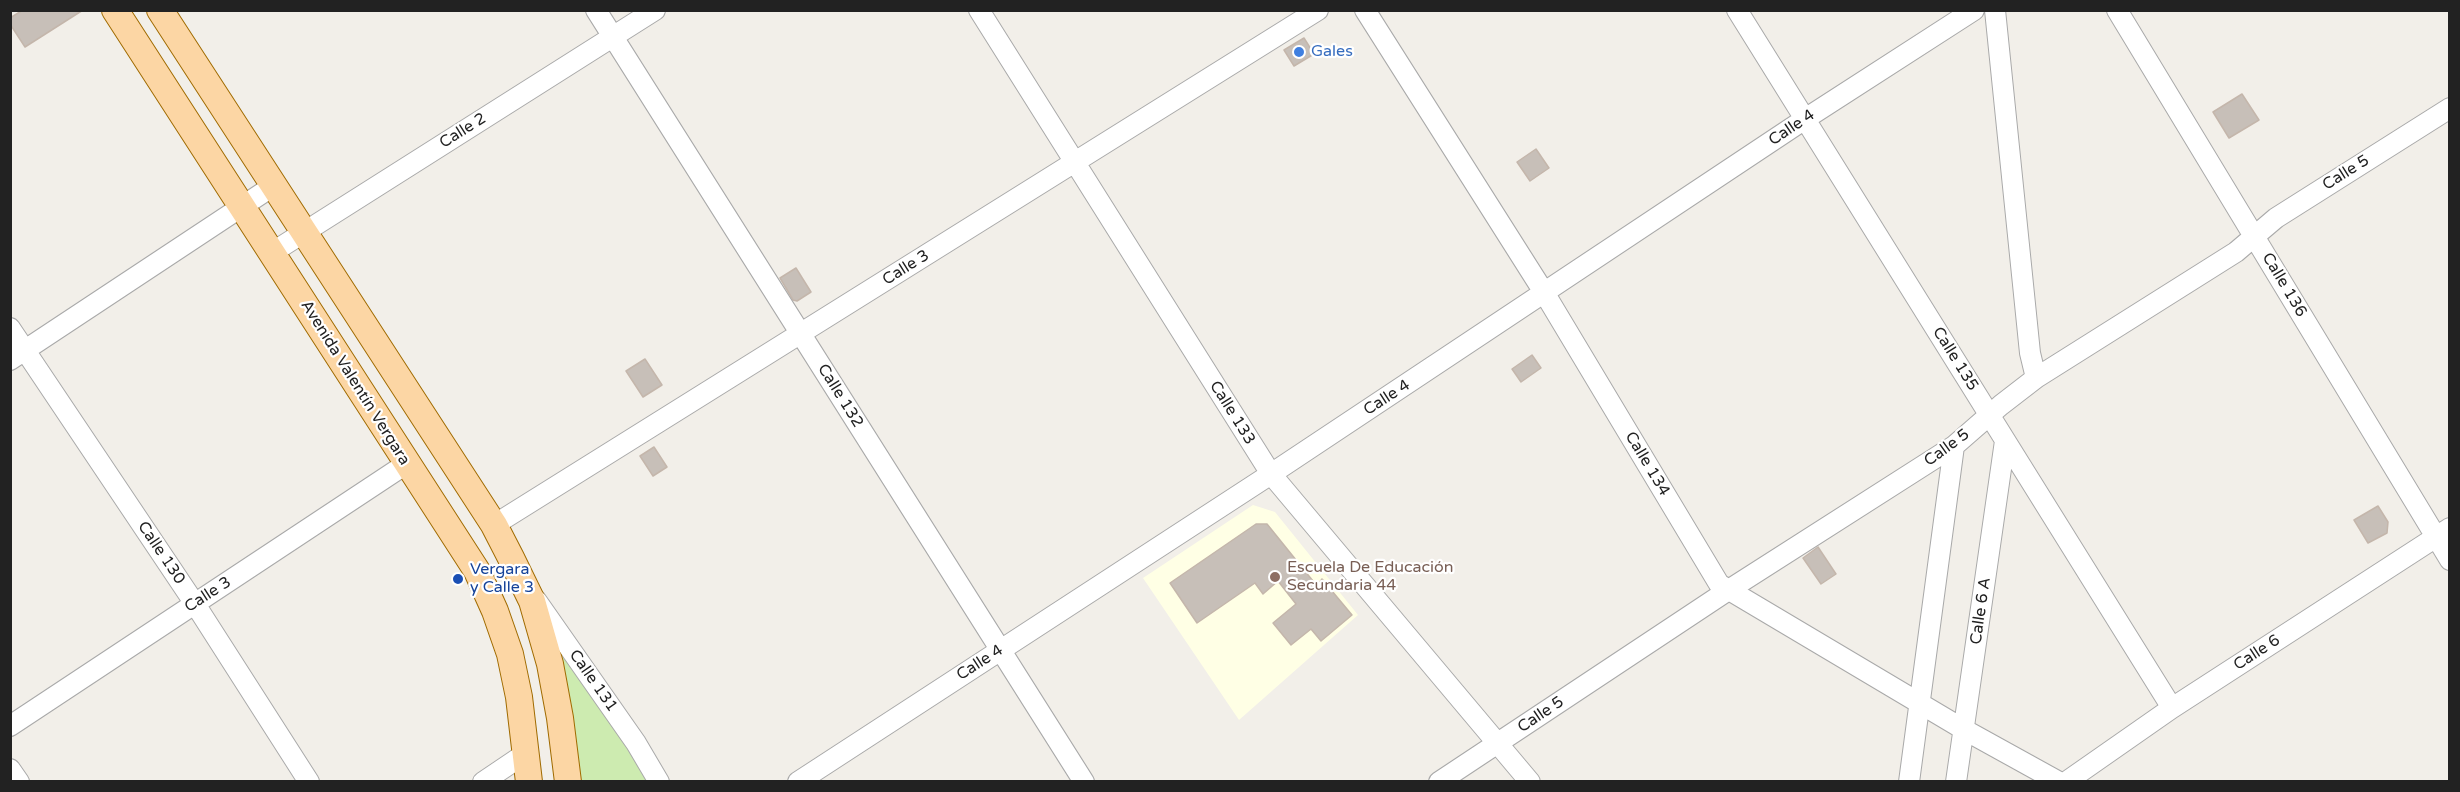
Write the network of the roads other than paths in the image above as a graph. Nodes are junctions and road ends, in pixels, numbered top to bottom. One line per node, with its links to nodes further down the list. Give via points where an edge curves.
1 (115, 10): 17 (main road, Avenida Valentín Vergara)
2 (160, 10): 16 (main road)
3 (596, 10): 12 (street, Calle 132)
4 (655, 10): 12 (street, Calle 2)
5 (979, 10): 15 (street, Calle 133)
6 (1318, 10): 15 (street, Calle 3)
7 (1365, 10): 21 (street, Calle 134)
8 (1737, 10): 14 (street, Calle 135)
9 (1974, 10): 14 (street, Calle 4)
10 (1995, 10): 25 (street, via 2030,353)
11 (2117, 10): 19 (street, Calle 136)
12 (612, 37): 18 (street, Calle 2); 23 (street, Calle 132)
13 (2450, 108): 19 (street, Calle 5, via 2276,218)
14 (1805, 119): 21 (street, Calle 4); 26 (street, Calle 135)
15 (1074, 164): 23 (street, Calle 3); 30 (street, Calle 133)
16 (273, 186): 17 (street); 18 (main road)
17 (243, 206): 20 (main road, Avenida Valentín Vergara); 24 (street)
18 (304, 232): 20 (street, Calle 2); 31 (main road)
19 (2254, 236): 25 (street, Calle 5, via 2236,252); 32 (street, Calle 136)
20 (273, 252): 29 (main road, Avenida Valentín Vergara)
21 (1545, 294): 30 (street, Calle 4); 35 (street, Calle 134, via 1719,584)
22 (10, 328): 24 (street, Calle 130)
23 (800, 333): 31 (street, Calle 3); 37 (street, Calle 132)
24 (18, 355): 36 (street, Calle 130)
25 (2036, 378): 26 (street, Calle 5)
26 (1989, 415): 27 (street, Calle 135); 28 (street, Calle 5)
27 (2005, 441): 39 (street, Calle 135); 41 (street, Calle 6 A)
28 (1954, 446): 35 (street, Calle 5); 38 (street)
29 (406, 464): 36 (street, Calle 3); 43 (main road, Avenida Valentín Vergara, via 487,591 510,654)
30 (1271, 474): 37 (street, Calle 4); 42 (street, Calle 133)
31 (494, 525): 34 (main road)
32 (2443, 533): 33 (street, Calle 136); 39 (street, Calle 6)
33 (2450, 560)
34 (524, 583): 49 (main road, via 550,664); 50 (street, Calle 131, via 636,743)
35 (1727, 591): 38 (street, Calle 134); 42 (street, Calle 5)
36 (195, 604): 40 (street, Calle 3); 46 (street, Calle 130)
37 (1000, 649): 51 (street, Calle 4); 52 (street, Calle 132)
38 (1920, 704): 41 (street, Calle 134); 55 (street)
39 (2172, 708): 58 (street, Calle 6)
40 (10, 726)
41 (1963, 729): 56 (street, Calle 6 A); 57 (street, Calle 134)
42 (1498, 744): 53 (street, Calle 5); 54 (street, Calle 133)
43 (526, 753): 47 (street); 48 (main road, Avenida Valentín Vergara)
44 (10, 769): 45 (street)
45 (19, 782)
46 (309, 782)
47 (483, 782)
48 (529, 782)
49 (568, 782)
50 (658, 782)
51 (798, 782)
52 (1083, 782)
53 (1439, 782)
54 (1530, 782)
55 (1909, 782)
56 (1956, 782)
57 (2059, 782)
58 (2066, 782)

